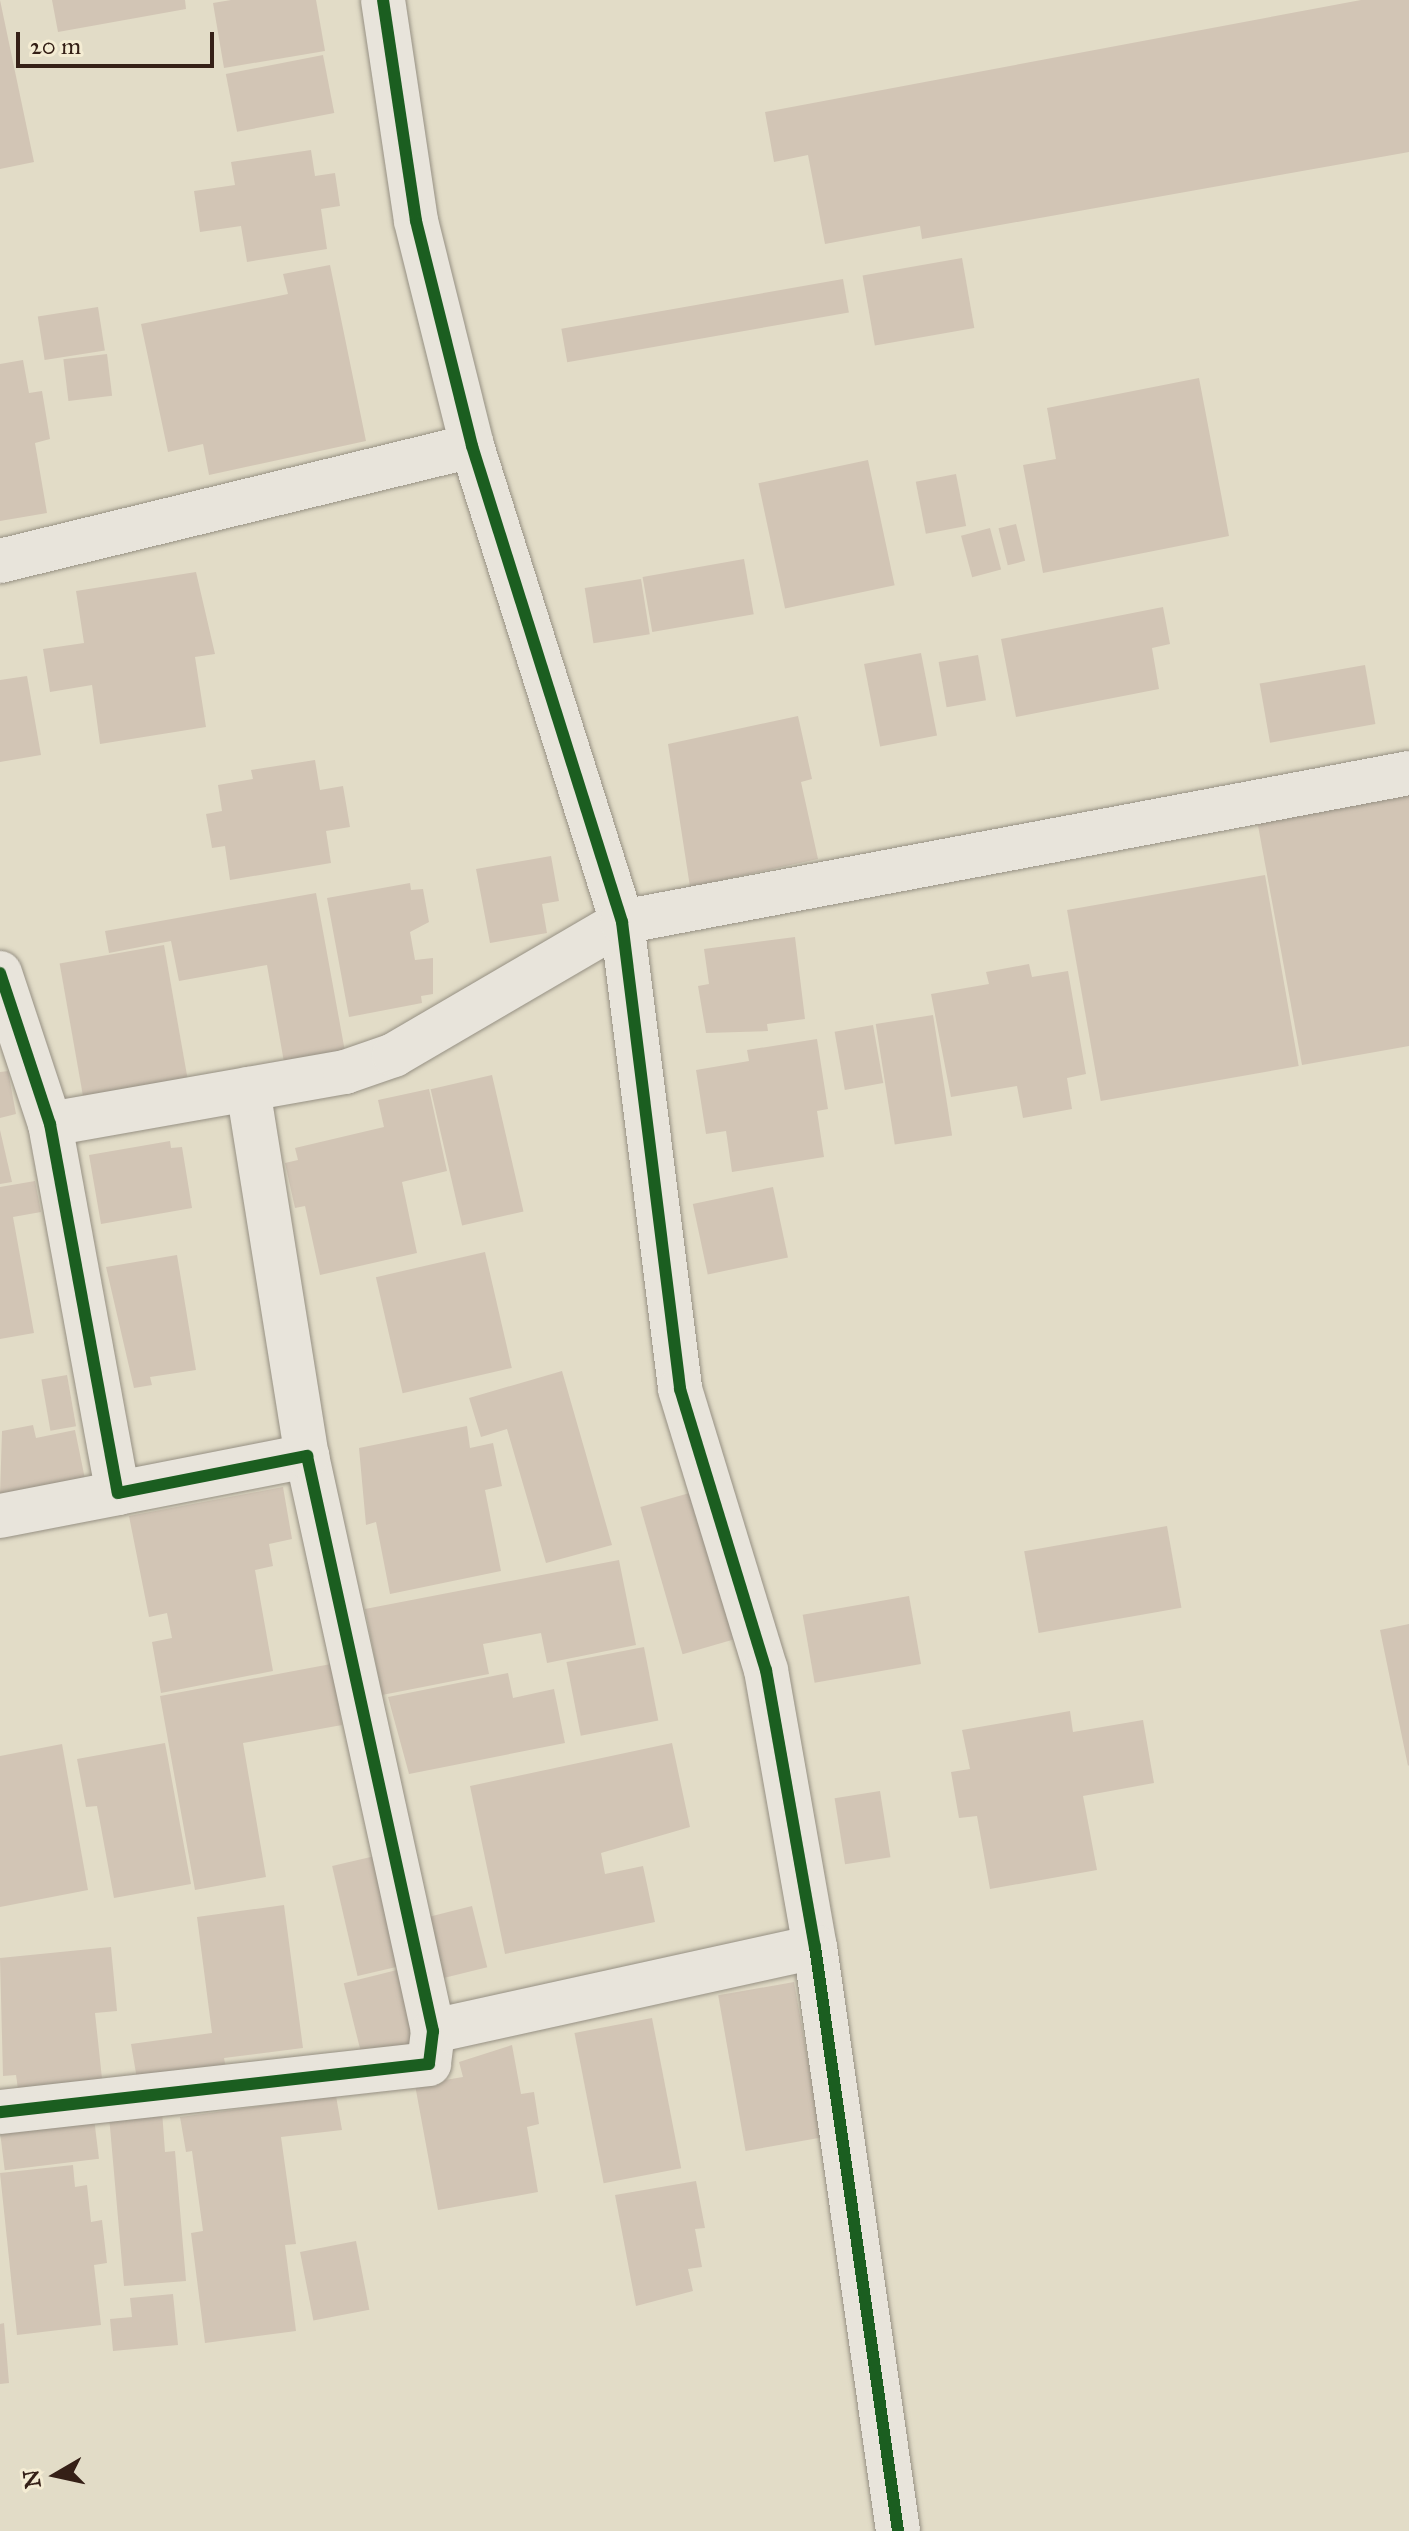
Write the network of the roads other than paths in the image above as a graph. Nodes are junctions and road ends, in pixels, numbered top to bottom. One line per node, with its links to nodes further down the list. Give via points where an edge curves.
1 (383, 0): 2 (street, via 416,221)
2 (472, 446): 3 (street); 5 (street)
3 (0, 561)
4 (1409, 773): 5 (street)
5 (622, 922): 7 (street, via 394,1055 345,1072); 12 (street, via 680,1389 766,1670)
6 (0, 973): 8 (street)
7 (248, 1089): 8 (street); 9 (street)
8 (50, 1124): 10 (street)
9 (307, 1456): 10 (street); 13 (street)
10 (118, 1493): 11 (street)
11 (0, 1516)
12 (815, 1947): 13 (street); 15 (street)
13 (433, 2031): 14 (street, via 429,2064)
14 (0, 2112)
15 (898, 2531)

